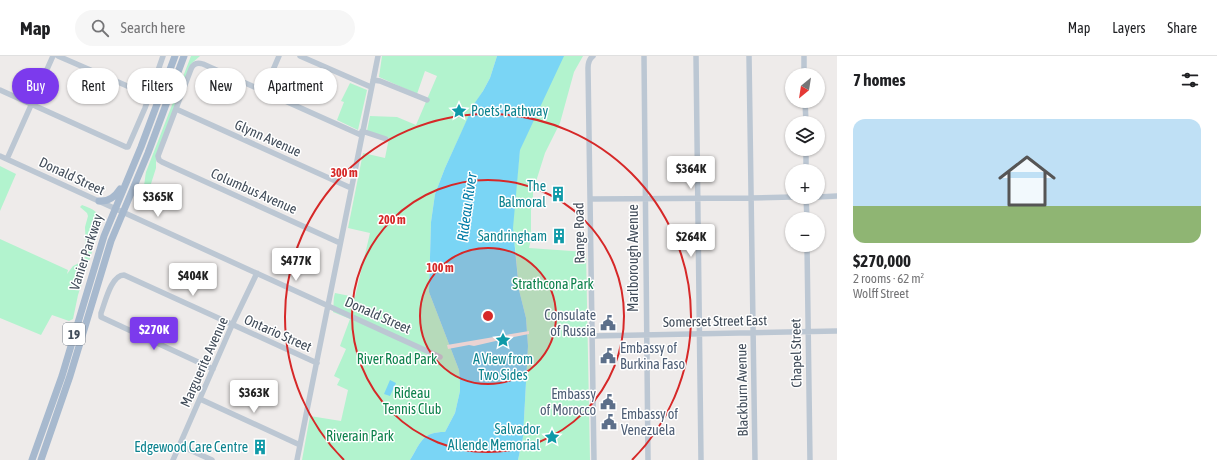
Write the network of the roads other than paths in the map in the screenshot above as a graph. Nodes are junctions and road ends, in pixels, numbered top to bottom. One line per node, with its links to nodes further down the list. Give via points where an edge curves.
1 (53, 56): 14 (street)
2 (58, 56): 19 (street)
3 (164, 56): 15 (street)
4 (175, 56): 33 (main road, Vanier Parkway / 19)
5 (184, 56): 44 (main road, 19)
6 (279, 56): 16 (street)
7 (300, 56): 21 (street)
8 (378, 56): 18 (street)
9 (593, 56): 41 (street, Range Road, via 588,63)
10 (644, 56): 38 (street, Marlborough Avenue)
11 (696, 56): 39 (street)
12 (749, 56): 40 (street, Blackburn Avenue)
13 (804, 56): 17 (street)
14 (48, 68)
15 (159, 68)
16 (274, 68)
17 (804, 68)
18 (373, 80): 21 (street); 24 (street)
19 (127, 86)
20 (254, 87): 28 (street, via 198,63 192,67)
21 (371, 87): 29 (street)
22 (0, 90): 23 (street)
23 (12, 95)
24 (426, 100)
25 (32, 104): 26 (street, via 126,147); 32 (street)
26 (145, 104)
27 (294, 104): 29 (street)
28 (176, 109): 34 (street, Glynn Avenue); 45 (street, Columbus Avenue, via 158,156 159,160)
29 (362, 133): 30 (street); 34 (street)
30 (386, 139)
31 (0, 156): 32 (street, Donald Street)
32 (7, 159): 42 (street, Donald Street)
33 (133, 166): 42 (main road, via 116,196); 43 (main road, Vanier Parkway / 19)
34 (351, 188): 45 (street)
35 (837, 196): 37 (street)
36 (785, 197): 40 (street)
37 (825, 197)
38 (645, 198): 39 (street); 41 (street); 54 (street, Marlborough Avenue)
39 (698, 198): 40 (street); 53 (street)
40 (750, 198): 52 (street, Blackburn Avenue)
41 (590, 199): 55 (street, Range Road)
42 (99, 201): 43 (street, Donald Street)
43 (115, 208): 44 (street, Donald Street); 63 (main road, Vanier Parkway / 19, via 104,236 62,376)
44 (123, 212): 47 (street, Donald Street); 62 (main road, 19, via 104,262 70,376)
45 (340, 243): 48 (street)
46 (807, 252): 50 (street, Chapel Street)
47 (257, 273): 48 (street, Donald Street); 49 (street, Marguerite Avenue)
48 (328, 306): 56 (street, Donald Street); 57 (street)
49 (232, 325): 57 (street, Ontario Street); 58 (street, Marguerite Avenue); 58 (street, Ontario Street, via 122,275 116,278 112,285 101,317)
50 (808, 331): 51 (street, Somerset Street East); 52 (street, Somerset Street East); 71 (street, Chapel Street)
51 (837, 331)
52 (753, 332): 53 (street, Somerset Street East); 70 (street, Blackburn Avenue)
53 (700, 333): 54 (street, Somerset Street East); 69 (street)
54 (646, 334): 55 (street, Somerset Street East); 68 (street, Marlborough Avenue)
55 (593, 336): 67 (street, Range Road)
56 (440, 357)
57 (317, 363): 61 (street)
58 (213, 369): 59 (street, Marguerite Avenue)
59 (200, 400): 60 (street, Marguerite Avenue); 61 (street)
60 (180, 445): 64 (street, Marguerite Avenue); 65 (street)
61 (300, 445): 66 (street)
62 (41, 459)
63 (31, 460)
64 (173, 460)
65 (212, 460)
66 (297, 460)
67 (594, 460)
68 (648, 460)
69 (701, 460)
70 (755, 460)
71 (810, 460)

